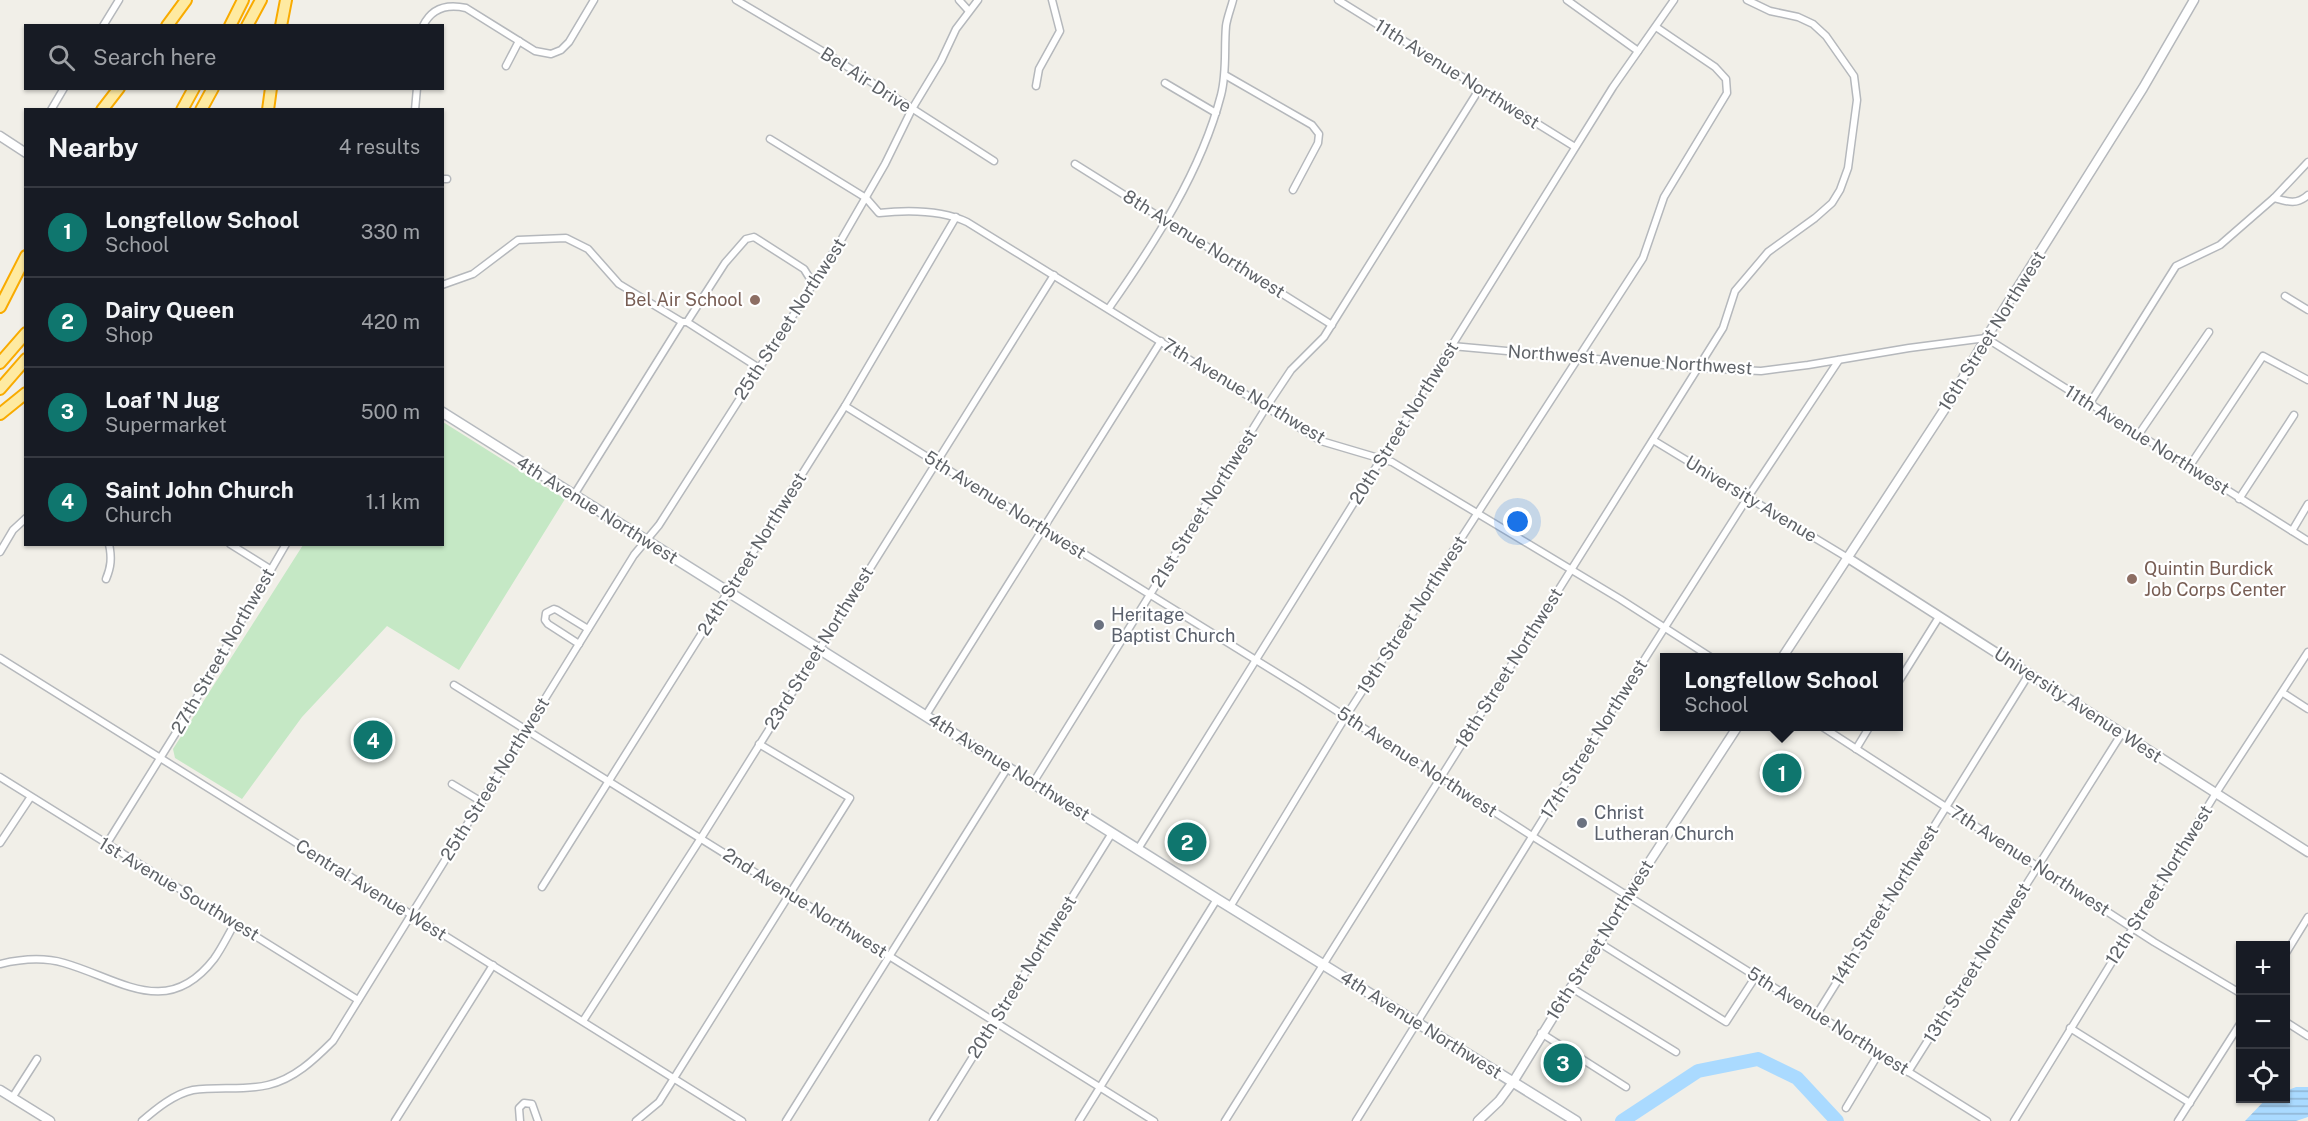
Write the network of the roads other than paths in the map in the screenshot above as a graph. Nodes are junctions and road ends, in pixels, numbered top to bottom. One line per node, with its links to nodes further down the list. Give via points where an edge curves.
1 (119, 0): 18 (street)
2 (186, 0): 19 (highway)
3 (243, 0): 20 (highway)
4 (261, 0): 21 (highway)
5 (286, 0): 22 (highway)
6 (594, 0): 25 (street, via 561,50 544,54)
7 (736, 0): 44 (street, Bel Air Drive)
8 (959, 0): 17 (street)
9 (978, 0): 17 (street, 25th Street Northwest)
10 (1052, 0): 30 (street, via 1060,31 1039,69)
11 (1233, 0): 28 (street, via 1226,24)
12 (1338, 0): 31 (street, 11th Avenue Northwest)
13 (1567, 0): 26 (street)
14 (1674, 0): 24 (street, 20th Street Northwest)
15 (1747, 0): 79 (street, 18th Street Northwest, via 1813,24 1854,76 1857,100 1848,168 1832,202 1768,252 1735,291 1723,328)
16 (2194, 0): 71 (street, 16th Street Northwest)
17 (968, 10): 44 (street, 25th Street Northwest)
18 (105, 24)
19 (168, 24)
20 (231, 24)
21 (248, 24)
22 (281, 24)
23 (425, 24): 25 (street, via 439,8 453,5 466,8)
24 (1656, 27): 26 (street, 20th Street Northwest); 74 (street, 19th Street Northwest, via 1715,67 1726,79 1727,93 1664,197 1643,258)
25 (519, 41): 27 (street)
26 (1638, 51): 48 (street, 20th Street Northwest)
27 (506, 66)
28 (1225, 75): 45 (street); 53 (street, via 1312,125 1319,134)
29 (1165, 83): 45 (street)
30 (1036, 87)
31 (1480, 88): 48 (street, 11th Avenue Northwest); 68 (street, 21st Street Northwest)
32 (63, 90): 38 (street)
33 (117, 90): 39 (highway)
34 (193, 90): 40 (highway)
35 (212, 90): 41 (highway)
36 (271, 90): 42 (highway)
37 (417, 90): 43 (street)
38 (52, 108)
39 (104, 108)
40 (183, 108)
41 (202, 108)
42 (268, 108)
43 (415, 108)
44 (912, 109): 50 (street, Bel Air Drive); 55 (street, 25th Street Northwest)
45 (1216, 113): 58 (street, via 1194,169)
46 (0, 136): 49 (street)
47 (770, 139): 55 (street, 7th Avenue Northwest)
48 (1575, 147): 73 (street, 20th Street Northwest)
49 (24, 150)
50 (994, 161)
51 (2308, 162): 56 (street)
52 (1076, 164): 58 (street, 8th Avenue Northwest)
53 (1293, 190)
54 (2308, 195): 56 (street, via 2302,201 2290,203)
55 (866, 198): 57 (street, 7th Avenue Northwest, via 879,213); 62 (street, 25th Street Northwest)
56 (2274, 198): 83 (street, via 2220,245 2176,266)
57 (956, 217): 60 (street, 7th Avenue Northwest); 84 (street, 24th Street Northwest)
58 (1166, 220): 65 (street); 68 (street, 8th Avenue Northwest)
59 (24, 260): 64 (highway)
60 (1054, 275): 65 (street, 7th Avenue Northwest); 92 (street, 23rd Street Northwest)
61 (444, 284): 67 (street, via 473,274 518,240 566,238 588,249 619,284)
62 (814, 285): 67 (street, via 804,269 754,237 746,239); 78 (street, 25th Street Northwest)
63 (2285, 296): 66 (street)
64 (0, 307)
65 (1109, 308): 72 (street, 7th Avenue Northwest)
66 (2308, 310)
67 (685, 322): 78 (street); 94 (street)
68 (1332, 325): 85 (street, 21st Street Northwest, via 1291,370)
69 (2209, 332): 89 (street)
70 (24, 335): 77 (highway)
71 (1986, 338): 75 (street, Northwest Avenue Northwest); 83 (street, 11th Avenue Northwest); 108 (street, 16th Street Northwest)
72 (1161, 340): 85 (street, 7th Avenue Northwest); 100 (street)
73 (1452, 346): 74 (street, Northwest Avenue Northwest); 91 (street, 20th Street Northwest)
74 (1579, 357): 79 (street, Northwest Avenue Northwest); 98 (street, 19th Street Northwest)
75 (1839, 360): 79 (street, Northwest Avenue Northwest, via 1761,371); 95 (street, 17th Street Northwest)
76 (24, 361): 81 (highway)
77 (0, 363)
78 (759, 368): 102 (street, 25th Street Northwest)
79 (1697, 368): 90 (street, 18th Street Northwest)
80 (2308, 380): 93 (street, via 2263,356)
81 (0, 388)
82 (24, 395): 87 (highway)
83 (2090, 403): 89 (street, 11th Avenue Northwest)
84 (845, 406): 92 (street, 5th Avenue Northwest); 112 (street, 24th Street Northwest)
85 (1267, 406): 91 (street, 7th Avenue Northwest, via 1321,441); 113 (street, 21st Street Northwest)
86 (444, 413): 94 (main road, 4th Avenue Northwest)
87 (0, 414)
88 (2294, 416): 96 (street)
89 (2139, 435): 93 (street, 11th Avenue Northwest)
90 (1653, 440): 95 (street, University Avenue); 110 (street, 18th Street Northwest)
91 (1382, 458): 98 (street, 7th Avenue Northwest); 123 (street, 20th Street Northwest)
92 (936, 463): 100 (street, 5th Avenue Northwest); 118 (street, 23rd Street Northwest)
93 (2189, 467): 96 (street, 11th Avenue Northwest)
94 (574, 495): 102 (main road, 4th Avenue Northwest)
95 (1748, 497): 108 (street, University Avenue); 115 (street, 17th Street Northwest)
96 (2239, 499): 101 (street, 11th Avenue Northwest)
97 (2308, 504): 101 (street)
98 (1478, 513): 110 (street, 7th Avenue Northwest); 130 (street, 19th Street Northwest)
99 (24, 520): 107 (street)
100 (1043, 529): 113 (street, 5th Avenue Northwest); 129 (street)
101 (2292, 531): 103 (street, 11th Avenue Northwest)
102 (647, 541): 112 (main road, 4th Avenue Northwest); 116 (street, 25th Street Northwest, via 634,555)
103 (2308, 541)
104 (110, 546): 111 (street, via 112,555)
105 (233, 546): 109 (street)
106 (285, 546): 109 (street, 27th Street Northwest)
107 (0, 552)
108 (1848, 558): 114 (street, University Avenue West); 121 (street, 16th Street Northwest)
109 (270, 569): 138 (street, 27th Street Northwest)
110 (1570, 570): 115 (street, 7th Avenue Northwest); 141 (street, 18th Street Northwest)
111 (106, 579)
112 (728, 592): 118 (main road, 4th Avenue Northwest); 142 (street, 24th Street Northwest)
113 (1149, 594): 123 (street, 5th Avenue Northwest); 143 (street, 21st Street Northwest)
114 (1939, 617): 124 (street, University Avenue West); 125 (street)
115 (1665, 628): 120 (street, 7th Avenue Northwest); 150 (street, 17th Street Northwest)
116 (588, 629): 117 (street, 25th Street Northwest); 117 (street, via 558,610 546,613 548,624)
117 (579, 644): 131 (street, 25th Street Northwest)
118 (819, 648): 129 (main road, 4th Avenue Northwest); 136 (street, 23rd Street Northwest)
119 (2308, 652): 127 (street, 12th Street Northwest)
120 (1706, 653)
121 (1785, 653)
122 (0, 658): 138 (street, Central Avenue West)
123 (1256, 660): 130 (street, 5th Avenue Northwest); 154 (street, 20th Street Northwest)
124 (2029, 674): 135 (street, University Avenue West); 148 (street, 14th Street Northwest)
125 (1903, 675)
126 (454, 685): 131 (street, 2nd Avenue Northwest)
127 (2283, 693): 128 (street); 145 (street, 12th Street Northwest)
128 (2308, 709)
129 (926, 715): 139 (main road, 4th Avenue Northwest)
130 (1346, 716): 141 (street, 5th Avenue Northwest); 161 (street, 19th Street Northwest)
131 (525, 729): 142 (street, 2nd Avenue Northwest); 147 (street, 25th Street Northwest)
132 (1735, 731): 159 (street, 16th Street Northwest)
133 (1829, 731): 137 (street, 7th Avenue Northwest)
134 (1867, 731): 137 (street)
135 (2122, 733): 145 (street, University Avenue West); 156 (street, 13th Street Northwest)
136 (759, 744): 151 (street, 23rd Street Northwest); 158 (street, via 850,798)
137 (1856, 749): 148 (street, 7th Avenue Northwest)
138 (161, 758): 153 (street, 27th Street Northwest); 162 (street, Central Avenue West)
139 (1008, 767): 143 (main road, 4th Avenue Northwest); 168 (street)
140 (0, 777): 146 (street, 1st Avenue Southwest)
141 (1441, 777): 150 (street, 5th Avenue Northwest); 170 (street, 18th Street Northwest)
142 (609, 782): 151 (street, 2nd Avenue Northwest); 157 (street, 24th Street Northwest)
143 (1033, 783): 149 (main road, 4th Avenue Northwest)
144 (452, 784): 147 (street)
145 (2216, 793): 155 (street, University Avenue West); 165 (street, 12th Street Northwest)
146 (30, 798): 152 (street); 153 (street, 1st Avenue Southwest)
147 (482, 802): 162 (street, 25th Street Northwest)
148 (1946, 807): 156 (street, 7th Avenue Northwest); 176 (street, 14th Street Northwest)
149 (1112, 833): 154 (main road, 4th Avenue Northwest); 178 (street, 20th Street Northwest)
150 (1533, 836): 159 (street, 5th Avenue Northwest); 179 (street, 17th Street Northwest)
151 (700, 838): 158 (street, 2nd Avenue Northwest); 177 (street, 23rd Street Northwest)
152 (0, 843)
153 (106, 845): 164 (street, 1st Avenue Southwest)
154 (1138, 849): 160 (main road, 4th Avenue Northwest)
155 (2308, 852)
156 (2038, 867): 165 (street, 7th Avenue Northwest); 188 (street, 13th Street Northwest)
157 (542, 887)
158 (791, 894): 168 (street, 2nd Avenue Northwest); 189 (street)
159 (1628, 895): 166 (street, 16th Street Northwest); 172 (street, 5th Avenue Northwest)
160 (1217, 899): 161 (main road, 4th Avenue Northwest); 191 (street)
161 (1230, 907): 170 (main road, 4th Avenue Northwest)
162 (411, 915): 171 (street, Central Avenue West); 175 (street, 25th Street Northwest)
163 (2308, 917): 167 (street)
164 (235, 923): 169 (street, via 215,958 199,976 158,993 132,988 63,963 41,959); 175 (street, 1st Avenue Southwest)
165 (2132, 927): 174 (street, 7th Avenue Northwest); 181 (street, 12th Street Northwest)
166 (1598, 942): 172 (street, via 1726,1022); 173 (street, 16th Street Northwest)
167 (2290, 946)
168 (890, 956): 178 (street, 2nd Avenue Northwest); 204 (street)
169 (0, 964)
170 (1322, 964): 179 (main road, 4th Avenue Northwest); 208 (street, 18th Street Northwest)
171 (494, 965): 177 (street, Central Avenue West); 199 (street)
172 (1756, 976): 176 (street, 5th Avenue Northwest)
173 (1570, 987): 183 (street, 16th Street Northwest); 185 (street)
174 (2236, 990)
175 (358, 1000): 198 (street, 25th Street Northwest, via 333,1041 292,1076 268,1085 193,1090)
176 (1816, 1014): 186 (street, 5th Avenue Northwest)
177 (583, 1021): 189 (street, Central Avenue West)
178 (994, 1021): 191 (street, 2nd Avenue Northwest); 205 (street, 20th Street Northwest)
179 (1418, 1023): 190 (main road, 4th Avenue Northwest); 209 (street, 17th Street Northwest)
180 (2290, 1025): 184 (street)
181 (2070, 1028): 195 (street); 213 (street, 12th Street Northwest)
182 (2236, 1032): 195 (street)
183 (1541, 1033): 190 (street, 16th Street Northwest); 192 (street)
184 (2308, 1036)
185 (1676, 1052)
186 (1879, 1053): 188 (street, 5th Avenue Northwest); 196 (street)
187 (36, 1059): 194 (street)
188 (1908, 1072): 212 (street, 5th Avenue Northwest)
189 (674, 1078): 202 (street, via 659,1102); 203 (street, Central Avenue West)
190 (1513, 1082): 210 (street, 16th Street Northwest); 211 (main road, 4th Avenue Northwest)
191 (1100, 1086): 206 (street); 207 (street, 2nd Avenue Northwest)
192 (1626, 1087)
193 (0, 1090): 194 (street)
194 (12, 1098): 197 (street)
195 (2190, 1103): 214 (street)
196 (1846, 1108)
197 (50, 1121)
198 (142, 1121)
199 (395, 1121)
200 (520, 1121): 201 (street, via 519,1108 524,1103 532,1104)
201 (538, 1121)
202 (636, 1121)
203 (742, 1121)
204 (786, 1121)
205 (933, 1121)
206 (1079, 1121)
207 (1154, 1121)
208 (1225, 1121)
209 (1356, 1121)
210 (1478, 1121)
211 (1576, 1121)
212 (1987, 1121)
213 (2014, 1121)
214 (2178, 1121)

